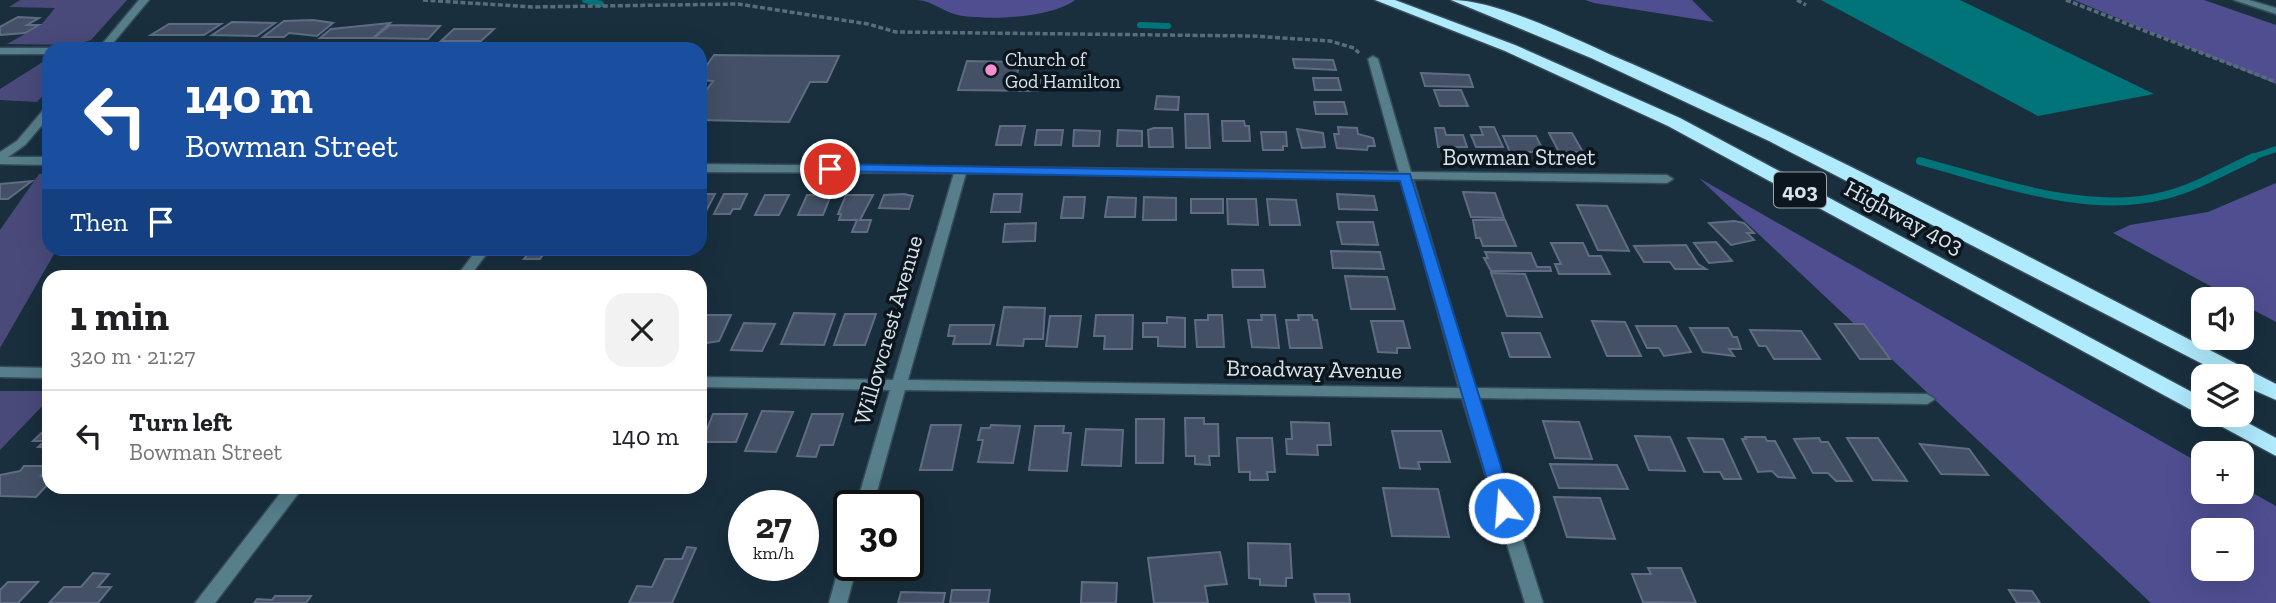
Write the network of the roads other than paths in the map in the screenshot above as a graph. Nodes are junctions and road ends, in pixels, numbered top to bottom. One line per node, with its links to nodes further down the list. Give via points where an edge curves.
1 (145, 0): 6 (street)
2 (1382, 0): 26 (highway, Highway 403 / 403, via 1510,48 1675,122)
3 (1458, 0): 23 (highway, Highway 403 / 403, via 1538,28 1672,86)
4 (2239, 0): 5 (street)
5 (2276, 11)
6 (109, 42)
7 (0, 51): 8 (street)
8 (42, 51)
9 (1366, 56): 15 (street)
10 (42, 118): 11 (street)
11 (0, 159): 12 (street)
12 (42, 161)
13 (707, 168): 14 (street, Bowman Street)
14 (961, 169): 15 (street, Bowman Street); 22 (street, Willowcrest Avenue)
15 (1406, 177): 16 (street, Bowman Street); 24 (street)
16 (1667, 179)
17 (479, 256): 18 (street)
18 (468, 270)
19 (0, 372): 20 (street)
20 (42, 373)
21 (707, 382): 22 (street, Broadway Avenue)
22 (897, 385): 24 (street, Broadway Avenue); 29 (street, Willowcrest Avenue)
23 (2276, 393)
24 (1469, 394): 25 (street, Broadway Avenue); 34 (street)
25 (1927, 400)
26 (2191, 402)
27 (2237, 427): 28 (highway)
28 (2276, 448)
29 (868, 490)
30 (290, 494): 32 (street)
31 (844, 581): 33 (street)
32 (204, 603)
33 (838, 603)
34 (1534, 603)

